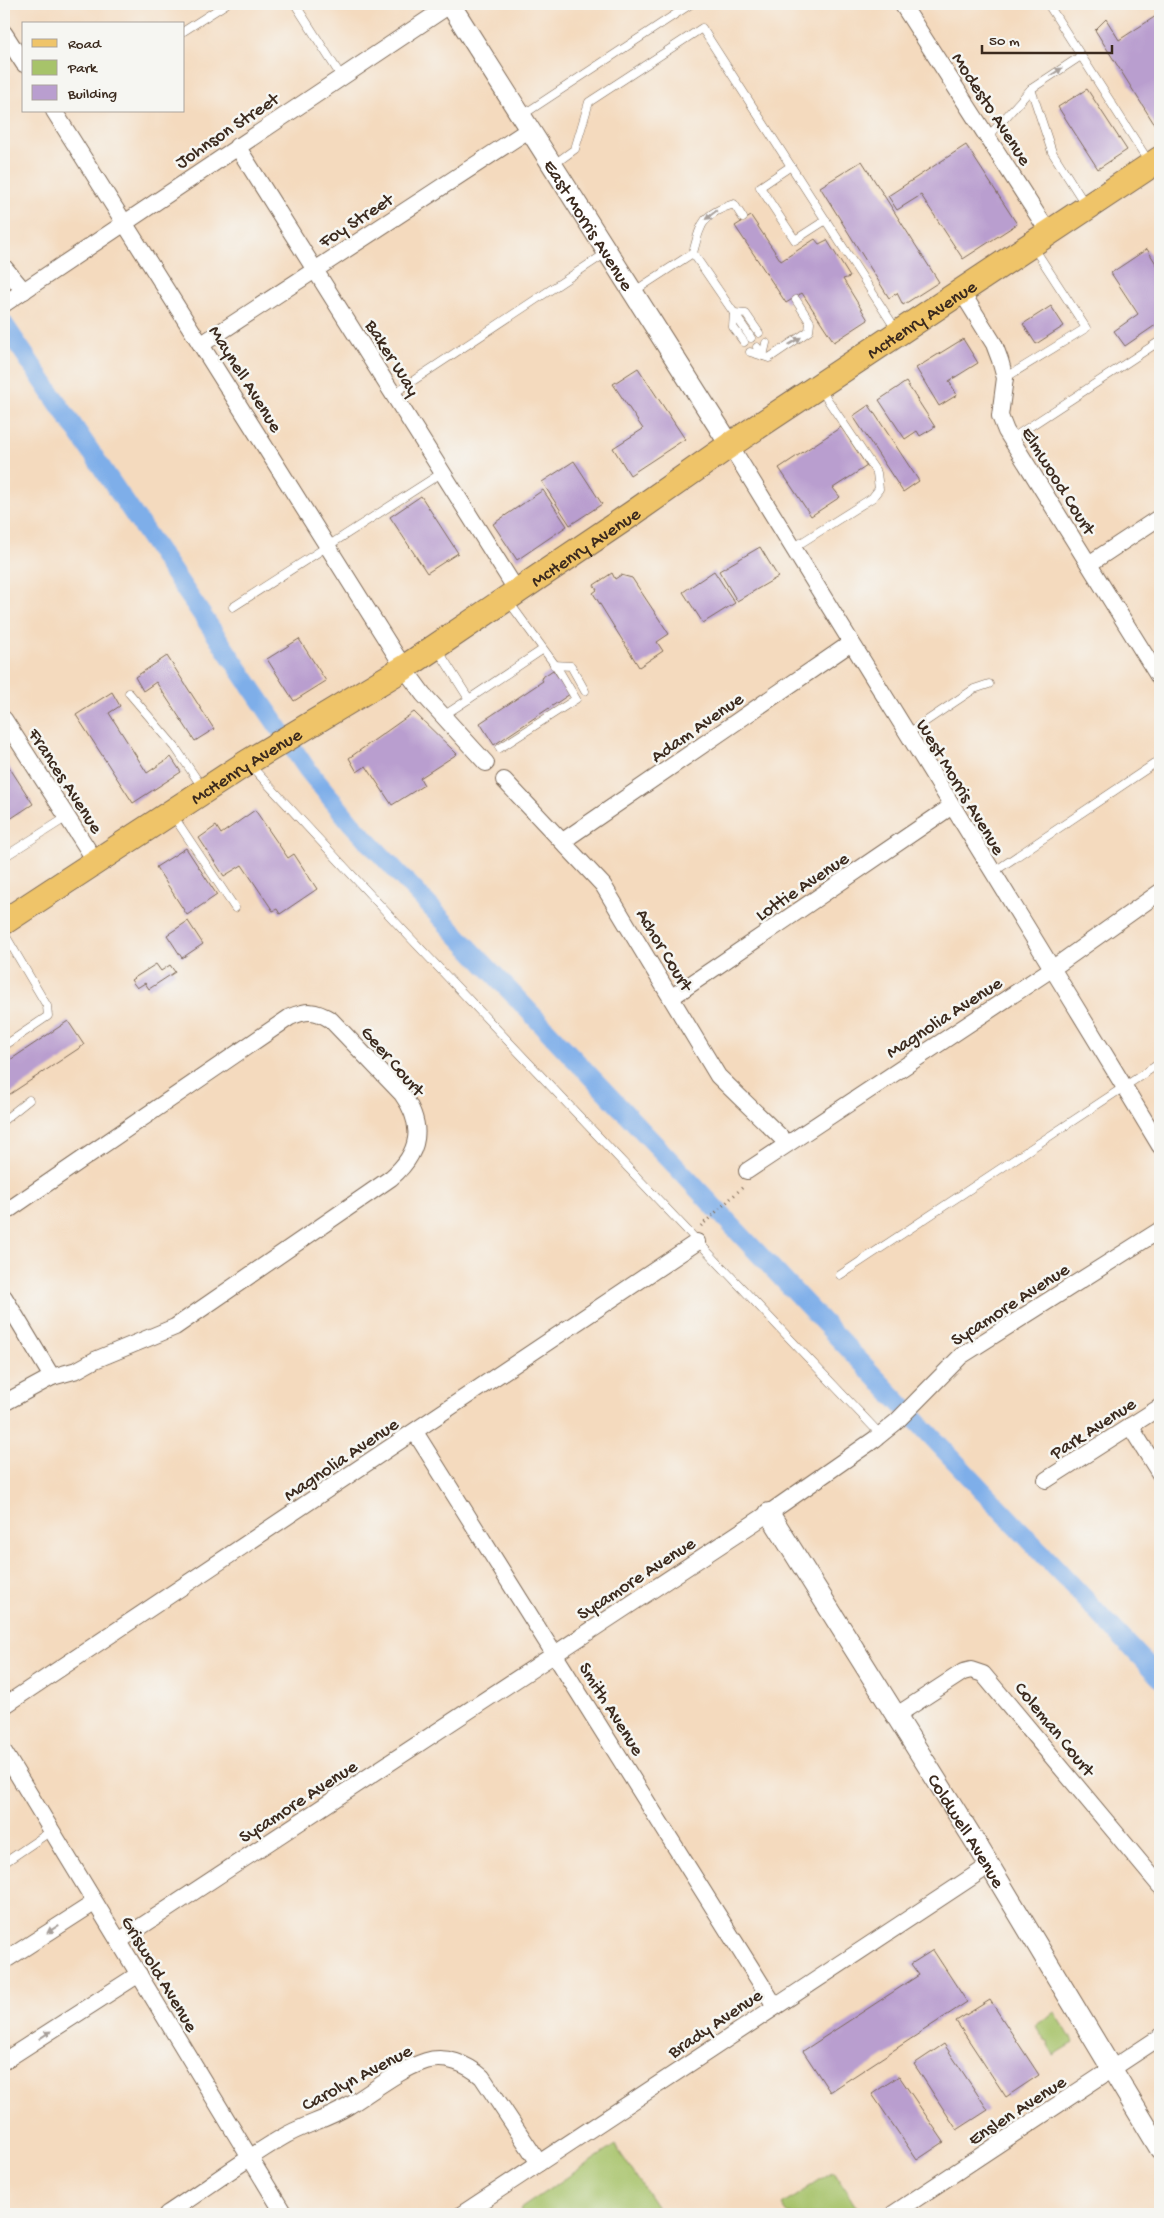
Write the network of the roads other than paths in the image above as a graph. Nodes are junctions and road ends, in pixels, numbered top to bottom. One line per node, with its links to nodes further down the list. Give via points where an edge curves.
1 (226, 4): 7 (lane)
2 (295, 4): 11 (lane)
3 (450, 4): 11 (street, Johnson Street); 14 (street, East Morris Avenue)
4 (691, 4): 14 (lane)
5 (902, 4): 15 (street, Modesto Avenue)
6 (1048, 4): 9 (lane)
7 (185, 30)
8 (4, 33): 10 (street)
9 (1081, 56): 12 (lane, one-way to 9); 17 (lane)
10 (22, 61)
11 (341, 76): 16 (street, Johnson Street)
12 (1031, 89): 15 (lane); 20 (lane, via 1052,152)
13 (56, 112): 22 (street, Maynell Avenue)
14 (525, 122): 18 (street, East Morris Avenue); 28 (street, Foy Street)
15 (988, 137): 24 (street, Modesto Avenue)
16 (237, 146): 22 (street, Johnson Street); 28 (street, Baker Way)
17 (1156, 162): 20 (main road, McHenry Avenue)
18 (553, 165): 19 (lane, via 575,149 589,102 702,28); 25 (street, East Morris Avenue)
19 (791, 166): 23 (lane); 23 (lane, via 760,187 795,240)
20 (1087, 208): 24 (main road, McHenry Avenue)
21 (743, 218): 26 (lane, one-way to 26, via 734,204 708,215 700,225)
22 (125, 220): 29 (street, Johnson Street); 40 (street, Maynell Avenue)
23 (826, 220): 36 (lane)
24 (1041, 239): 30 (main road, McHenry Avenue); 43 (lane, via 1086,328)
25 (608, 252): 31 (street, East Morris Avenue); 45 (lane)
26 (694, 253): 31 (lane); 34 (lane)
27 (4, 267): 29 (street)
28 (316, 269): 40 (street, Foy Street); 45 (street, Baker Way)
29 (24, 291): 33 (street, Johnson Street)
30 (961, 291): 36 (main road, McHenry Avenue); 43 (street, Elmwood Court, via 994,344)
31 (633, 292): 47 (street, East Morris Avenue)
32 (796, 300): 42 (lane, one-way to 32, via 769,358 809,331 810,322)
33 (5, 303)
34 (734, 313): 35 (lane, via 746,314); 37 (lane, via 733,327)
35 (759, 333)
36 (898, 333): 44 (main road, McHenry Avenue)
37 (747, 340)
38 (1160, 341): 46 (lane)
39 (766, 343): 42 (lane)
40 (202, 344): 50 (street, Maynell Avenue)
41 (754, 349): 42 (lane)
42 (763, 356)
43 (1005, 378): 46 (street, Elmwood Court, via 1000,416)
44 (819, 386): 47 (main road, McHenry Avenue); 51 (lane, via 877,472 878,488 872,498)
45 (393, 394): 48 (street, Baker Way)
46 (1011, 439): 52 (street, Elmwood Court)
47 (730, 445): 51 (street, West Morris Avenue); 53 (main road, McHenry Avenue)
48 (443, 472): 50 (lane); 53 (street, Baker Way)
49 (1160, 517): 52 (street)
50 (328, 546): 54 (lane); 59 (street, Maynell Avenue)
51 (793, 548): 55 (street, West Morris Avenue)
52 (1089, 564): 60 (street, Elmwood Court)
53 (512, 594): 56 (main road, McHenry Avenue); 57 (lane)
54 (233, 607)
55 (851, 643): 67 (street, West Morris Avenue); 77 (street, Adam Avenue)
56 (436, 646): 59 (main road, McHenry Avenue); 64 (lane)
57 (542, 650): 58 (lane); 64 (lane)
58 (554, 664): 62 (lane, via 571,666); 68 (lane, via 576,699)
59 (404, 668): 65 (street); 69 (main road, McHenry Avenue)
60 (1160, 679)
61 (989, 684): 67 (lane, via 974,689)
62 (586, 691)
63 (129, 693): 73 (lane, via 175,747)
64 (469, 699): 65 (lane)
65 (443, 716): 71 (street)
66 (4, 719): 76 (street, Frances Avenue)
67 (907, 734): 74 (street, West Morris Avenue)
68 (500, 748)
69 (257, 757): 73 (main road, McHenry Avenue); 97 (lane)
70 (1160, 760): 80 (lane)
71 (486, 763)
72 (504, 780): 77 (street, Achor Court)
73 (205, 790): 75 (main road, McHenry Avenue)
74 (952, 806): 80 (street, West Morris Avenue); 86 (street, Lottie Avenue)
75 (171, 812): 79 (main road, McHenry Avenue); 82 (lane)
76 (67, 816): 78 (lane); 79 (street, Frances Avenue)
77 (563, 841): 86 (street, Achor Court, via 603,885)
78 (4, 857)
79 (96, 862): 83 (main road, McHenry Avenue)
80 (992, 873): 85 (street, West Morris Avenue)
81 (1160, 892): 85 (street, Magnolia Avenue)
82 (235, 908)
83 (4, 922)
84 (4, 933): 87 (lane, via 48,1006 48,1016)
85 (1053, 968): 89 (street, West Morris Avenue); 92 (street, Magnolia Avenue)
86 (672, 997): 92 (street, Achor Court, via 718,1076)
87 (4, 1046)
88 (1160, 1063): 89 (lane)
89 (1125, 1087): 93 (street, West Morris Avenue); 98 (lane)
90 (29, 1100): 91 (lane)
91 (4, 1120)
92 (786, 1143): 94 (street, Magnolia Avenue)
93 (1160, 1146)
94 (747, 1171)
95 (4, 1213): 100 (street, Geer Court, via 290,1017 302,1012 318,1012 331,1020 402,1094 416,1119 415,1147 408,1162 391,1178 175,1326 77,1370)
96 (1160, 1230): 105 (street, Sycamore Avenue, via 961,1356)
97 (697, 1242): 104 (street, Magnolia Avenue); 105 (lane)
98 (840, 1275)
99 (4, 1297): 100 (street)
100 (52, 1377): 101 (street, Geer Court)
101 (4, 1403)
102 (1160, 1407): 103 (street, Park Avenue)
103 (1130, 1426): 106 (street); 107 (street, Park Avenue)
104 (415, 1432): 109 (street, Smith Avenue); 110 (street, Magnolia Avenue)
105 (880, 1434): 108 (street, Sycamore Avenue)
106 (1160, 1474)
107 (1046, 1480)
108 (769, 1513): 109 (street, Sycamore Avenue); 111 (street, Coldwell Avenue)
109 (555, 1653): 118 (street, Sycamore Avenue); 121 (street, Smith Avenue)
110 (4, 1706)
111 (897, 1715): 115 (street, Coldwell Avenue); 116 (street, Coleman Court, via 963,1672 971,1670 983,1674)
112 (4, 1752): 113 (street, Griswold Avenue)
113 (51, 1831): 114 (lane); 117 (street, Griswold Avenue)
114 (4, 1862)
115 (990, 1865): 121 (street, Brady Avenue); 124 (street, Coldwell Avenue)
116 (1160, 1886)
117 (94, 1903): 118 (street, Griswold Avenue); 119 (street, one-way to 119)
118 (119, 1941): 120 (street, Griswold Avenue)
119 (4, 1961)
120 (139, 1974): 123 (street, one-way to 120); 126 (street, Griswold Avenue)
121 (775, 2006): 127 (street, Brady Avenue)
122 (1160, 2037): 124 (street, Enslen Avenue)
123 (4, 2061)
124 (1112, 2070): 125 (street, Coldwell Avenue); 131 (street, Enslen Avenue)
125 (1160, 2149)
126 (250, 2159): 127 (street, Carolyn Avenue, via 282,2137 345,2109 407,2070 427,2061 446,2060 459,2062 482,2077); 128 (street, Carolyn Avenue); 129 (street, Griswold Avenue)
127 (540, 2163): 130 (street, Brady Avenue)
128 (167, 2214)
129 (284, 2214)
130 (462, 2214)
131 (893, 2214)

